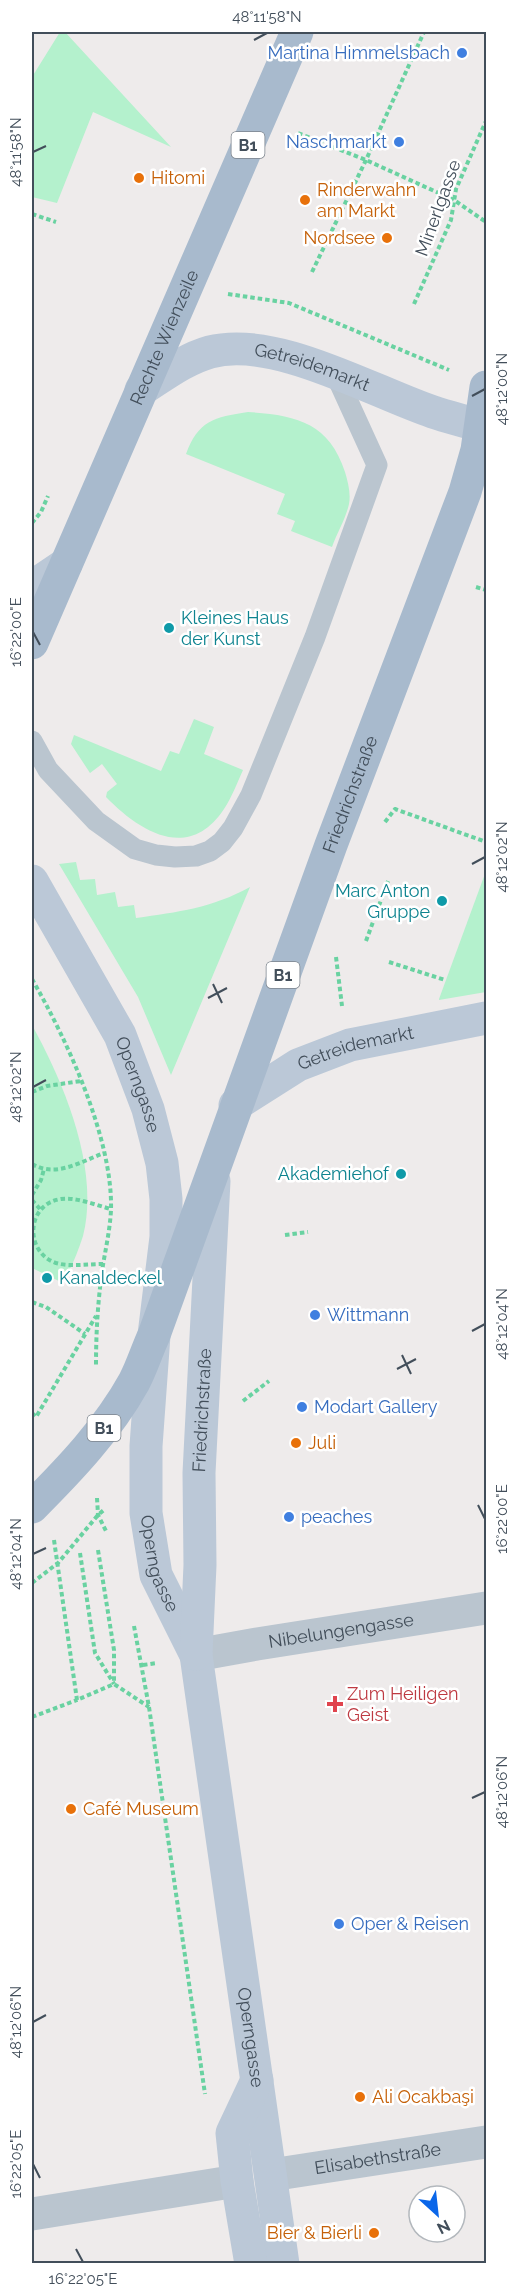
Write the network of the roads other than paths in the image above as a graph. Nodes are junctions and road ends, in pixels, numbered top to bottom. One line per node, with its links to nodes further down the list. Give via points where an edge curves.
1 (297, 32): 4 (main road, Rechte Wienzeile / B1)
2 (334, 373): 4 (main road, Getreidemarkt, via 268,350 237,349 209,352); 5 (main road, Getreidemarkt); 9 (lane, via 377,465 315,638 250,795 227,835 210,851 196,856 175,857 135,849 96,821 48,770)
3 (486, 387): 5 (main road, B1)
4 (141, 390): 6 (main road, Rechte Wienzeile / B1)
5 (483, 427): 12 (main road, Friedrichstraße / B1, via 465,492)
6 (66, 564): 7 (main road); 8 (main road, Rechte Wienzeile / B1)
7 (32, 587)
8 (32, 643)
9 (32, 741)
10 (32, 881): 14 (main road, Operngasse, via 120,1035 157,1142 166,1199 166,1237)
11 (486, 1018): 12 (main road, Getreidemarkt, via 350,1046 298,1065)
12 (236, 1106): 13 (main road, Friedrichstraße / B1)
13 (214, 1163): 14 (main road, Friedrichstraße / B1); 17 (main road, Friedrichstraße)
14 (154, 1335): 15 (main road, Friedrichstraße / B1, via 116,1412 95,1441); 17 (main road, Operngasse, via 146,1446 146,1513 156,1575)
15 (32, 1507)
16 (486, 1608): 17 (street, Nibelungengasse)
17 (196, 1655): 18 (main road, Operngasse)
18 (257, 2080): 20 (main road, Operngasse); 21 (main road, via 232,2133)
19 (486, 2142): 20 (street, Elisabethstraße)
20 (271, 2175): 24 (main road, Operngasse)
21 (237, 2181): 22 (street); 23 (main road)
22 (32, 2214)
23 (251, 2264)
24 (283, 2264)

